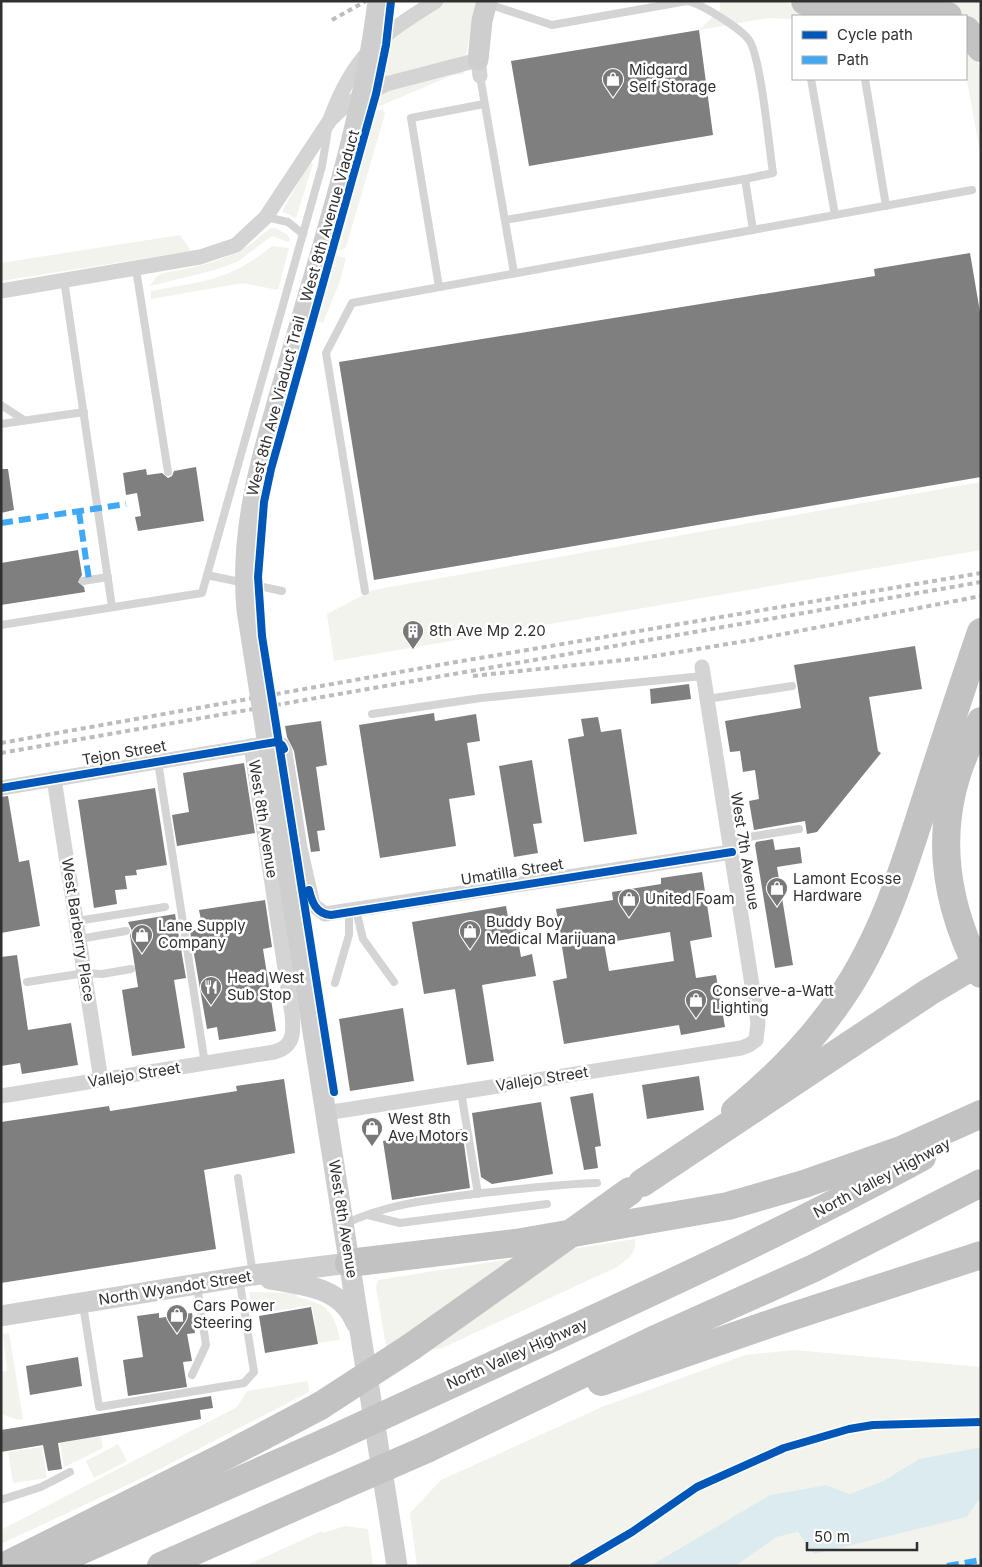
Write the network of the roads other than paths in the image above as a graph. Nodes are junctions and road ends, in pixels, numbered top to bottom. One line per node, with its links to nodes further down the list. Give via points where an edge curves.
1 (378, 1): 51 (main road, West 8th Avenue Viaduct, bridge, via 364,90 261,460 246,536 247,610)
2 (436, 1): 13 (street, via 370,48 346,82)
3 (687, 1): 5 (lane, via 552,25); 14 (lane, via 705,7 748,40 756,58 773,173)
4 (805, 1): 6 (highway, via 906,3 925,6)
5 (487, 2): 9 (main road, via 482,21)
6 (946, 15)
7 (967, 31): 8 (highway)
8 (981, 48)
9 (479, 68): 12 (lane); 13 (street, via 378,88 346,105)
10 (811, 80): 17 (lane)
11 (865, 80): 16 (lane)
12 (484, 104): 19 (lane); 25 (lane, via 411,118)
13 (330, 120): 18 (street); 21 (lane, via 322,166)
14 (745, 179): 19 (lane); 20 (lane)
15 (972, 190): 16 (lane)
16 (886, 206): 17 (lane)
17 (834, 215): 20 (lane)
18 (266, 217): 21 (lane, via 288,222); 22 (street, via 241,242 225,250)
19 (505, 220): 23 (lane)
20 (753, 230): 23 (lane)
21 (303, 234): 32 (lane)
22 (136, 269): 24 (street); 31 (lane)
23 (514, 273): 25 (lane)
24 (64, 280): 26 (street); 28 (lane)
25 (439, 287): 36 (lane, via 352,303 326,353)
26 (1, 290)
27 (1, 405): 29 (lane)
28 (84, 412): 29 (lane); 33 (lane)
29 (24, 420): 30 (lane)
30 (1, 424)
31 (168, 472)
32 (207, 575): 35 (lane); 37 (lane, via 202,593)
33 (108, 577): 34 (lane); 37 (lane)
34 (83, 581)
35 (282, 591)
36 (365, 591)
37 (112, 607): 38 (lane)
38 (1, 625)
39 (981, 632): 75 (highway, bridge, via 896,890 880,929 849,985 823,1023 780,1070 737,1109)
40 (703, 671): 42 (street, West 7th Avenue); 43 (lane)
41 (792, 686): 42 (lane)
42 (707, 699): 50 (street, West 7th Avenue)
43 (372, 714)
44 (981, 721): 61 (highway, via 955,778 945,832 952,900 966,944)
45 (252, 746): 46 (street, Tejon Street); 52 (street, Tejon Street, via 276,742 285,752); 65 (street, West 8th Avenue, via 292,1014)
46 (158, 762): 47 (street, Tejon Street); 67 (lane)
47 (54, 779): 48 (street, Tejon Street); 55 (street, West Barberry Place)
48 (1, 788)
49 (799, 829): 50 (lane)
50 (731, 846): 54 (street, Umatilla Street); 66 (street, West 7th Avenue, via 758,1023)
51 (288, 873): 71 (main road, West 8th Avenue)
52 (310, 892): 54 (street, Umatilla Street, via 320,912)
53 (166, 907): 55 (lane)
54 (353, 911): 63 (lane, via 363,939); 64 (lane)
55 (76, 921): 57 (street, West Barberry Place)
56 (126, 931): 57 (lane)
57 (79, 939): 60 (street, West Barberry Place)
58 (981, 961): 75 (highway, bridge)
59 (131, 969): 60 (lane)
60 (85, 973): 62 (lane); 68 (street, West Barberry Place)
61 (981, 974)
62 (27, 982)
63 (394, 982)
64 (335, 983)
65 (292, 1039): 67 (street, Vallejo Street, via 284,1050)
66 (756, 1040): 69 (street, Vallejo Street, via 741,1048)
67 (205, 1064): 68 (street, Vallejo Street)
68 (102, 1080): 70 (street, Vallejo Street)
69 (461, 1092): 71 (street, Vallejo Street); 78 (lane)
70 (1, 1096)
71 (326, 1113): 81 (main road, West 8th Avenue)
72 (981, 1114): 83 (highway, via 901,1150 728,1206 516,1243)
73 (981, 1125): 95 (highway, North Valley Highway, bridge, via 743,1250 326,1442)
74 (238, 1178): 84 (lane)
75 (642, 1182): 94 (highway, bridge, via 411,1347 320,1406)
76 (596, 1183): 78 (lane)
77 (981, 1183): 90 (highway, via 814,1268 643,1345)
78 (478, 1194): 80 (lane, via 428,1200)
79 (547, 1204): 80 (lane, via 400,1223)
80 (368, 1215): 81 (lane)
81 (343, 1225): 83 (main road, West 8th Avenue)
82 (981, 1255): 90 (highway)
83 (350, 1263): 84 (main road, North Wyandot Street); 88 (main road, West 8th Avenue)
84 (246, 1276): 85 (main road, North Wyandot Street); 86 (lane, via 254,1372 244,1383 99,1407); 88 (main road, via 304,1285 330,1294 347,1307)
85 (197, 1284): 86 (main road, North Wyandot Street); 89 (lane, via 206,1345)
86 (82, 1303): 87 (main road, North Wyandot Street)
87 (1, 1316)
88 (361, 1336): 98 (main road, West 8th Avenue)
89 (192, 1374)
90 (491, 1420): 93 (highway, bridge)
91 (70, 1472): 92 (lane, via 41,1487)
92 (1, 1500)
93 (235, 1532): 96 (highway); 97 (highway)
94 (5, 1566)
95 (46, 1566)
96 (161, 1566)
97 (180, 1566)
98 (396, 1566)

